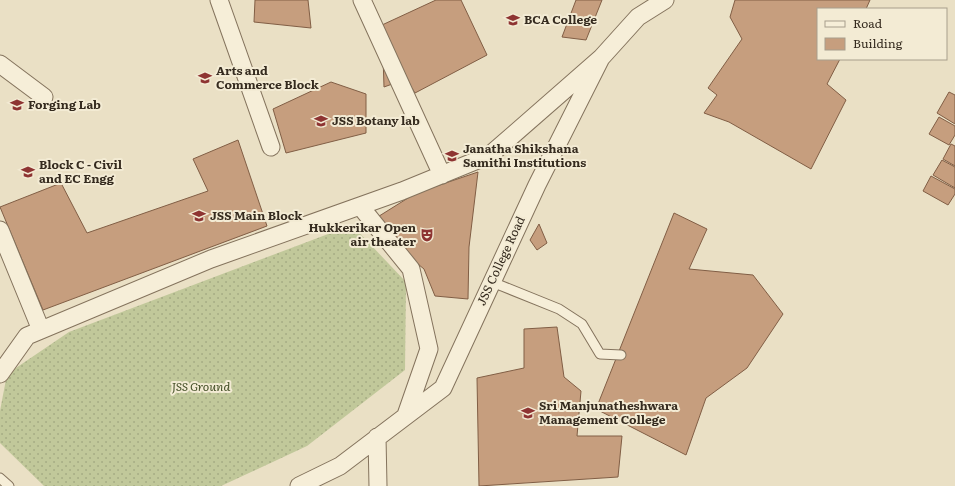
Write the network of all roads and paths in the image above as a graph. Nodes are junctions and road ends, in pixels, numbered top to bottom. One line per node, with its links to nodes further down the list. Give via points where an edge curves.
1 (219, 0): 7 (street)
2 (362, 0): 8 (street)
3 (665, 0): 4 (street, JSS College Road, via 638,17)
4 (600, 58): 8 (street, via 490,155); 11 (street, JSS College Road)
5 (0, 64): 6 (street)
6 (44, 98)
7 (271, 147)
8 (442, 175): 9 (street)
9 (360, 206): 12 (street, via 211,259); 15 (street, via 411,269 428,349)
10 (0, 230): 12 (street)
11 (492, 282): 13 (lane, via 559,309 582,324 600,354); 15 (street, JSS College Road, via 443,388)
12 (41, 330): 14 (street, via 27,336)
13 (621, 355)
14 (0, 374)
15 (406, 416): 16 (street, JSS College Road)
16 (377, 437): 19 (street, JSS College Road, via 340,466); 20 (street)
17 (0, 478): 18 (lane)
18 (9, 486)
19 (299, 486)
20 (378, 486)

